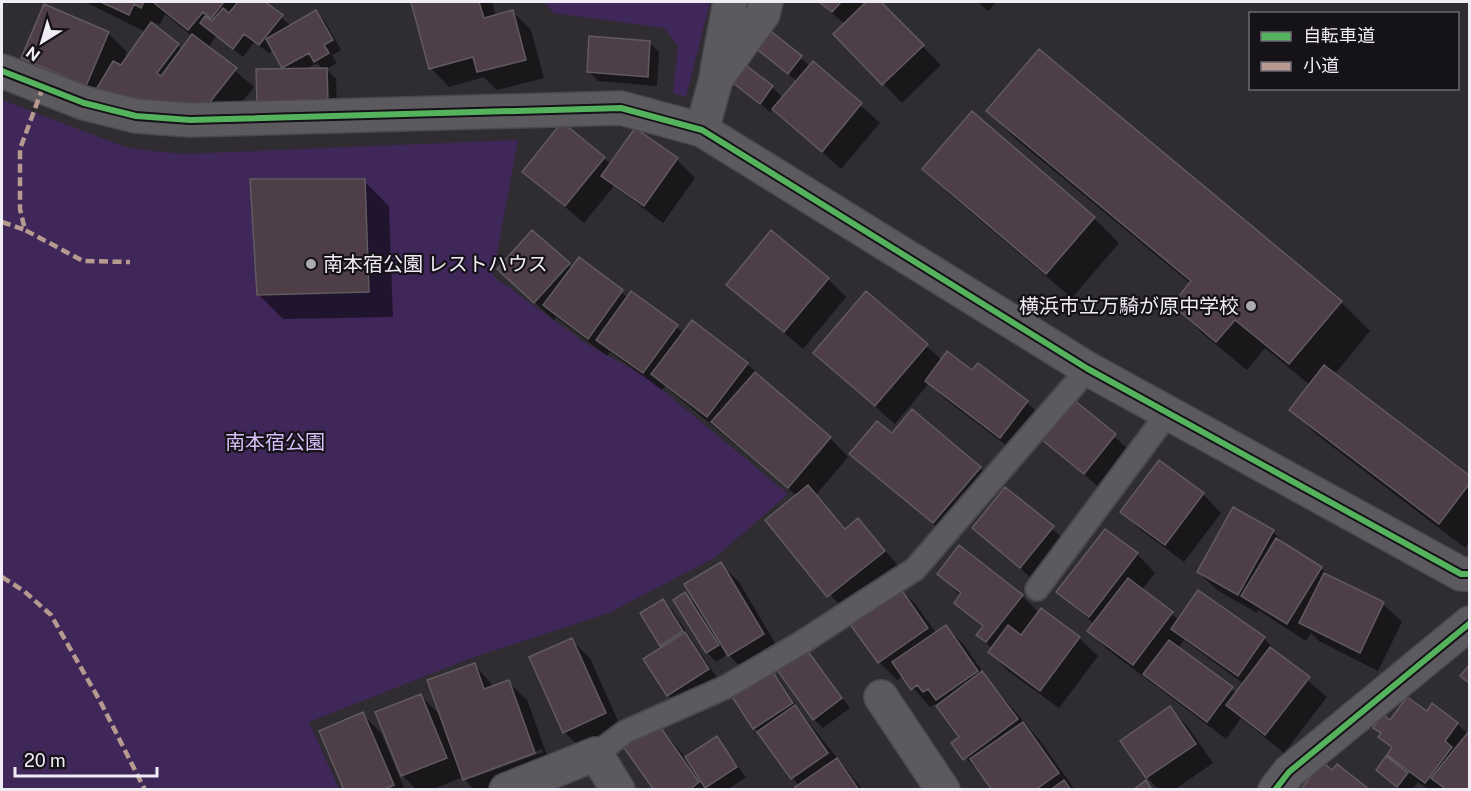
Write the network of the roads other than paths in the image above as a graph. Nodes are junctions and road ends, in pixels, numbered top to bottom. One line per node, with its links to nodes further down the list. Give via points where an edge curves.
1 (730, 2): 4 (street)
2 (765, 2): 4 (street, via 762,14)
3 (2, 71): 5 (street, via 84,103 136,116 189,120 621,108)
4 (716, 79): 5 (street)
5 (702, 130): 6 (street)
6 (1088, 369): 7 (street); 12 (lane, via 915,569 726,687 625,732)
7 (1168, 413): 8 (street, via 1461,574); 9 (lane)
8 (1470, 574)
9 (1037, 589)
10 (1470, 622): 16 (street, via 1289,772)
11 (880, 696): 15 (street)
12 (596, 754): 13 (street); 14 (street)
13 (506, 789)
14 (618, 789)
15 (943, 789)
16 (1275, 789)

